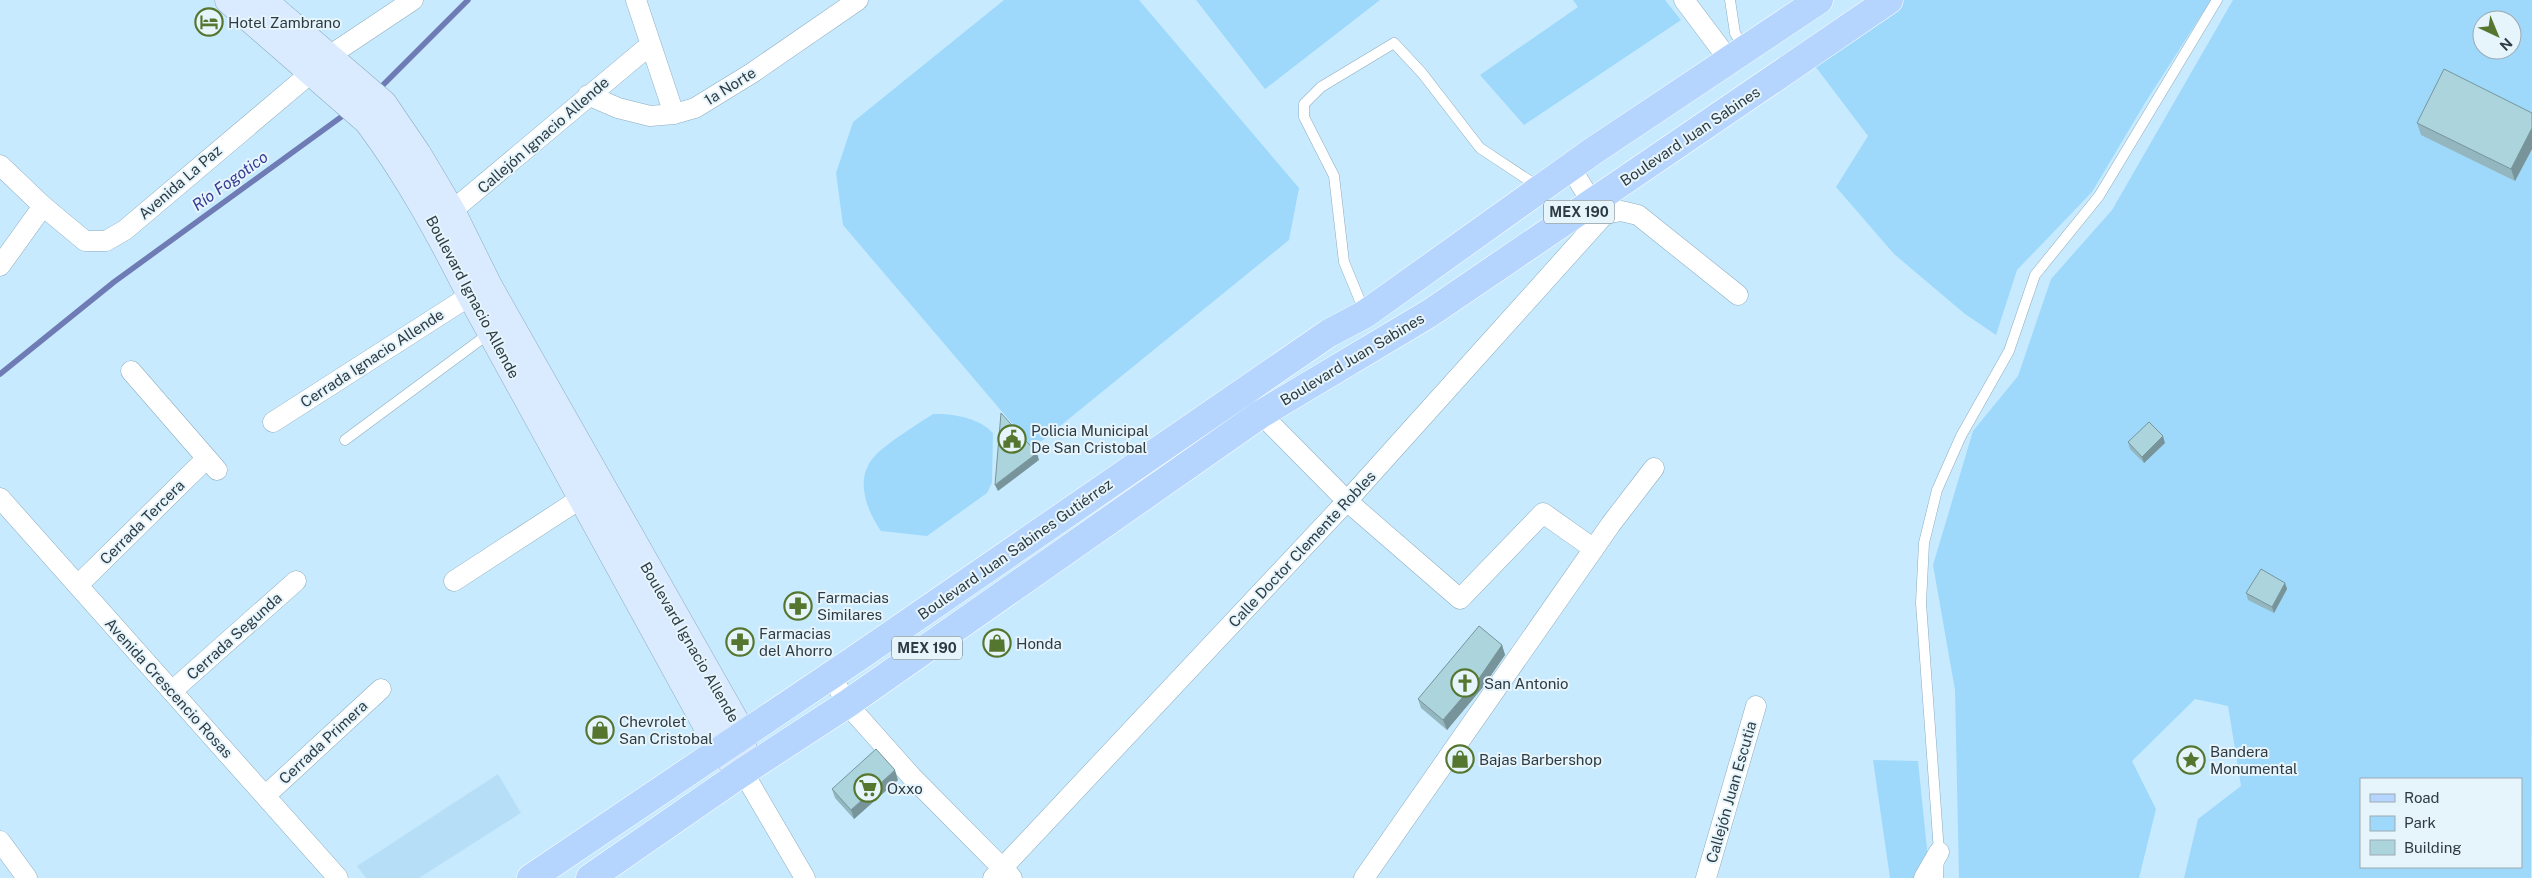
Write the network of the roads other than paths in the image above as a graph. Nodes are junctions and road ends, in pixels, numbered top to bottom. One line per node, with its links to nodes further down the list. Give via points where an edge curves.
1 (230, 0): 13 (main road, Boulevard Ignacio Allende)
2 (262, 0): 13 (main road, Boulevard Ignacio Allende)
3 (413, 0): 13 (street, Avenida La Paz)
4 (636, 0): 11 (street)
5 (858, 0): 15 (street, 1a Norte, via 728,88 695,108)
6 (1684, 0): 12 (street)
7 (1730, 0): 12 (lane)
8 (1818, 0): 12 (main road, Boulevard Juan Sabines / MEX 190)
9 (1889, 0): 20 (main road, Boulevard Juan Sabines / MEX 190)
10 (2218, 0): 50 (lane, via 2099,196 2035,275 2009,350 1961,436 1936,490 1924,543 1921,603)
11 (650, 45): 14 (street, Callejón Ignacio Allende); 15 (street)
12 (1737, 55): 17 (main road, Boulevard Juan Sabines / MEX 190)
13 (326, 70): 19 (street, Avenida La Paz, via 125,230 106,241 85,241); 21 (main road, Boulevard Ignacio Allende, via 417,154)
14 (588, 95): 15 (street, 1a Norte, via 618,108 650,116); 21 (street, Callejón Ignacio Allende)
15 (674, 114)
16 (0, 165): 19 (street, Avenida La Paz)
17 (1571, 168): 18 (main road, Boulevard Juan Sabines / MEX 190); 20 (street)
18 (1541, 189): 25 (main road, Boulevard Juan Sabines / MEX 190); 25 (lane, via 1480,148 1422,73 1394,43 1321,87 1304,104 1304,117 1334,176 1344,262)
19 (43, 206): 22 (street)
20 (1598, 209): 24 (street, via 1638,215); 29 (main road, Boulevard Juan Sabines / MEX 190); 35 (street, Calle Doctor Clemente Robles)
21 (443, 218): 23 (main road, Boulevard Ignacio Allende); 45 (main road, Boulevard Ignacio Allende, via 488,286)
22 (0, 266)
23 (471, 295): 26 (main road, Boulevard Ignacio Allende); 30 (street, Cerrada Ignacio Allende)
24 (1738, 295)
25 (1365, 314): 28 (main road, Boulevard Juan Sabines / MEX 190, via 1329,333)
26 (491, 332): 31 (lane); 33 (main road, Boulevard Ignacio Allende)
27 (131, 371): 39 (street, Cerrada Tercera, via 212,464)
28 (1275, 372): 40 (main road, Boulevard Juan Sabines Gutiérrez / MEX 190)
29 (1261, 414): 35 (street); 43 (main road, Boulevard Juan Sabines Gutiérrez / MEX 190)
30 (273, 422)
31 (345, 440)
32 (1654, 468): 36 (street)
33 (583, 497): 38 (street); 46 (main road, Boulevard Ignacio Allende)
34 (0, 498): 39 (street, Avenida Crescencio Rosas)
35 (1347, 501): 36 (street, via 1460,599 1543,513); 51 (street, Calle Doctor Clemente Robles)
36 (1594, 549): 57 (street)
37 (296, 581): 42 (street, Cerrada Segunda)
38 (454, 581)
39 (78, 585): 42 (street, Avenida Crescencio Rosas)
40 (831, 675): 43 (street); 45 (main road, Boulevard Juan Sabines Gutiérrez / MEX 190)
41 (381, 689): 48 (street, Cerrada Primera)
42 (172, 691): 48 (street, Avenida Crescencio Rosas)
43 (847, 704): 47 (main road, Boulevard Juan Sabines Gutiérrez / MEX 190); 51 (street)
44 (1756, 706): 58 (street, Callejón Juan Escutia)
45 (742, 734): 46 (main road, Boulevard Juan Sabines Gutiérrez / MEX 190); 47 (main road, Boulevard Ignacio Allende)
46 (720, 749): 47 (main road, Boulevard Ignacio Allende); 54 (main road, Boulevard Juan Sabines Gutiérrez / MEX 190)
47 (743, 772): 55 (main road, Boulevard Juan Sabines Gutiérrez / MEX 190); 56 (street)
48 (265, 796): 53 (street, Avenida Crescencio Rosas)
49 (0, 841): 52 (street)
50 (1939, 852): 59 (street); 60 (lane)
51 (1002, 875)
52 (27, 878)
53 (338, 878)
54 (531, 878)
55 (590, 878)
56 (805, 878)
57 (1364, 878)
58 (1706, 878)
59 (1924, 878)
60 (1938, 878)

